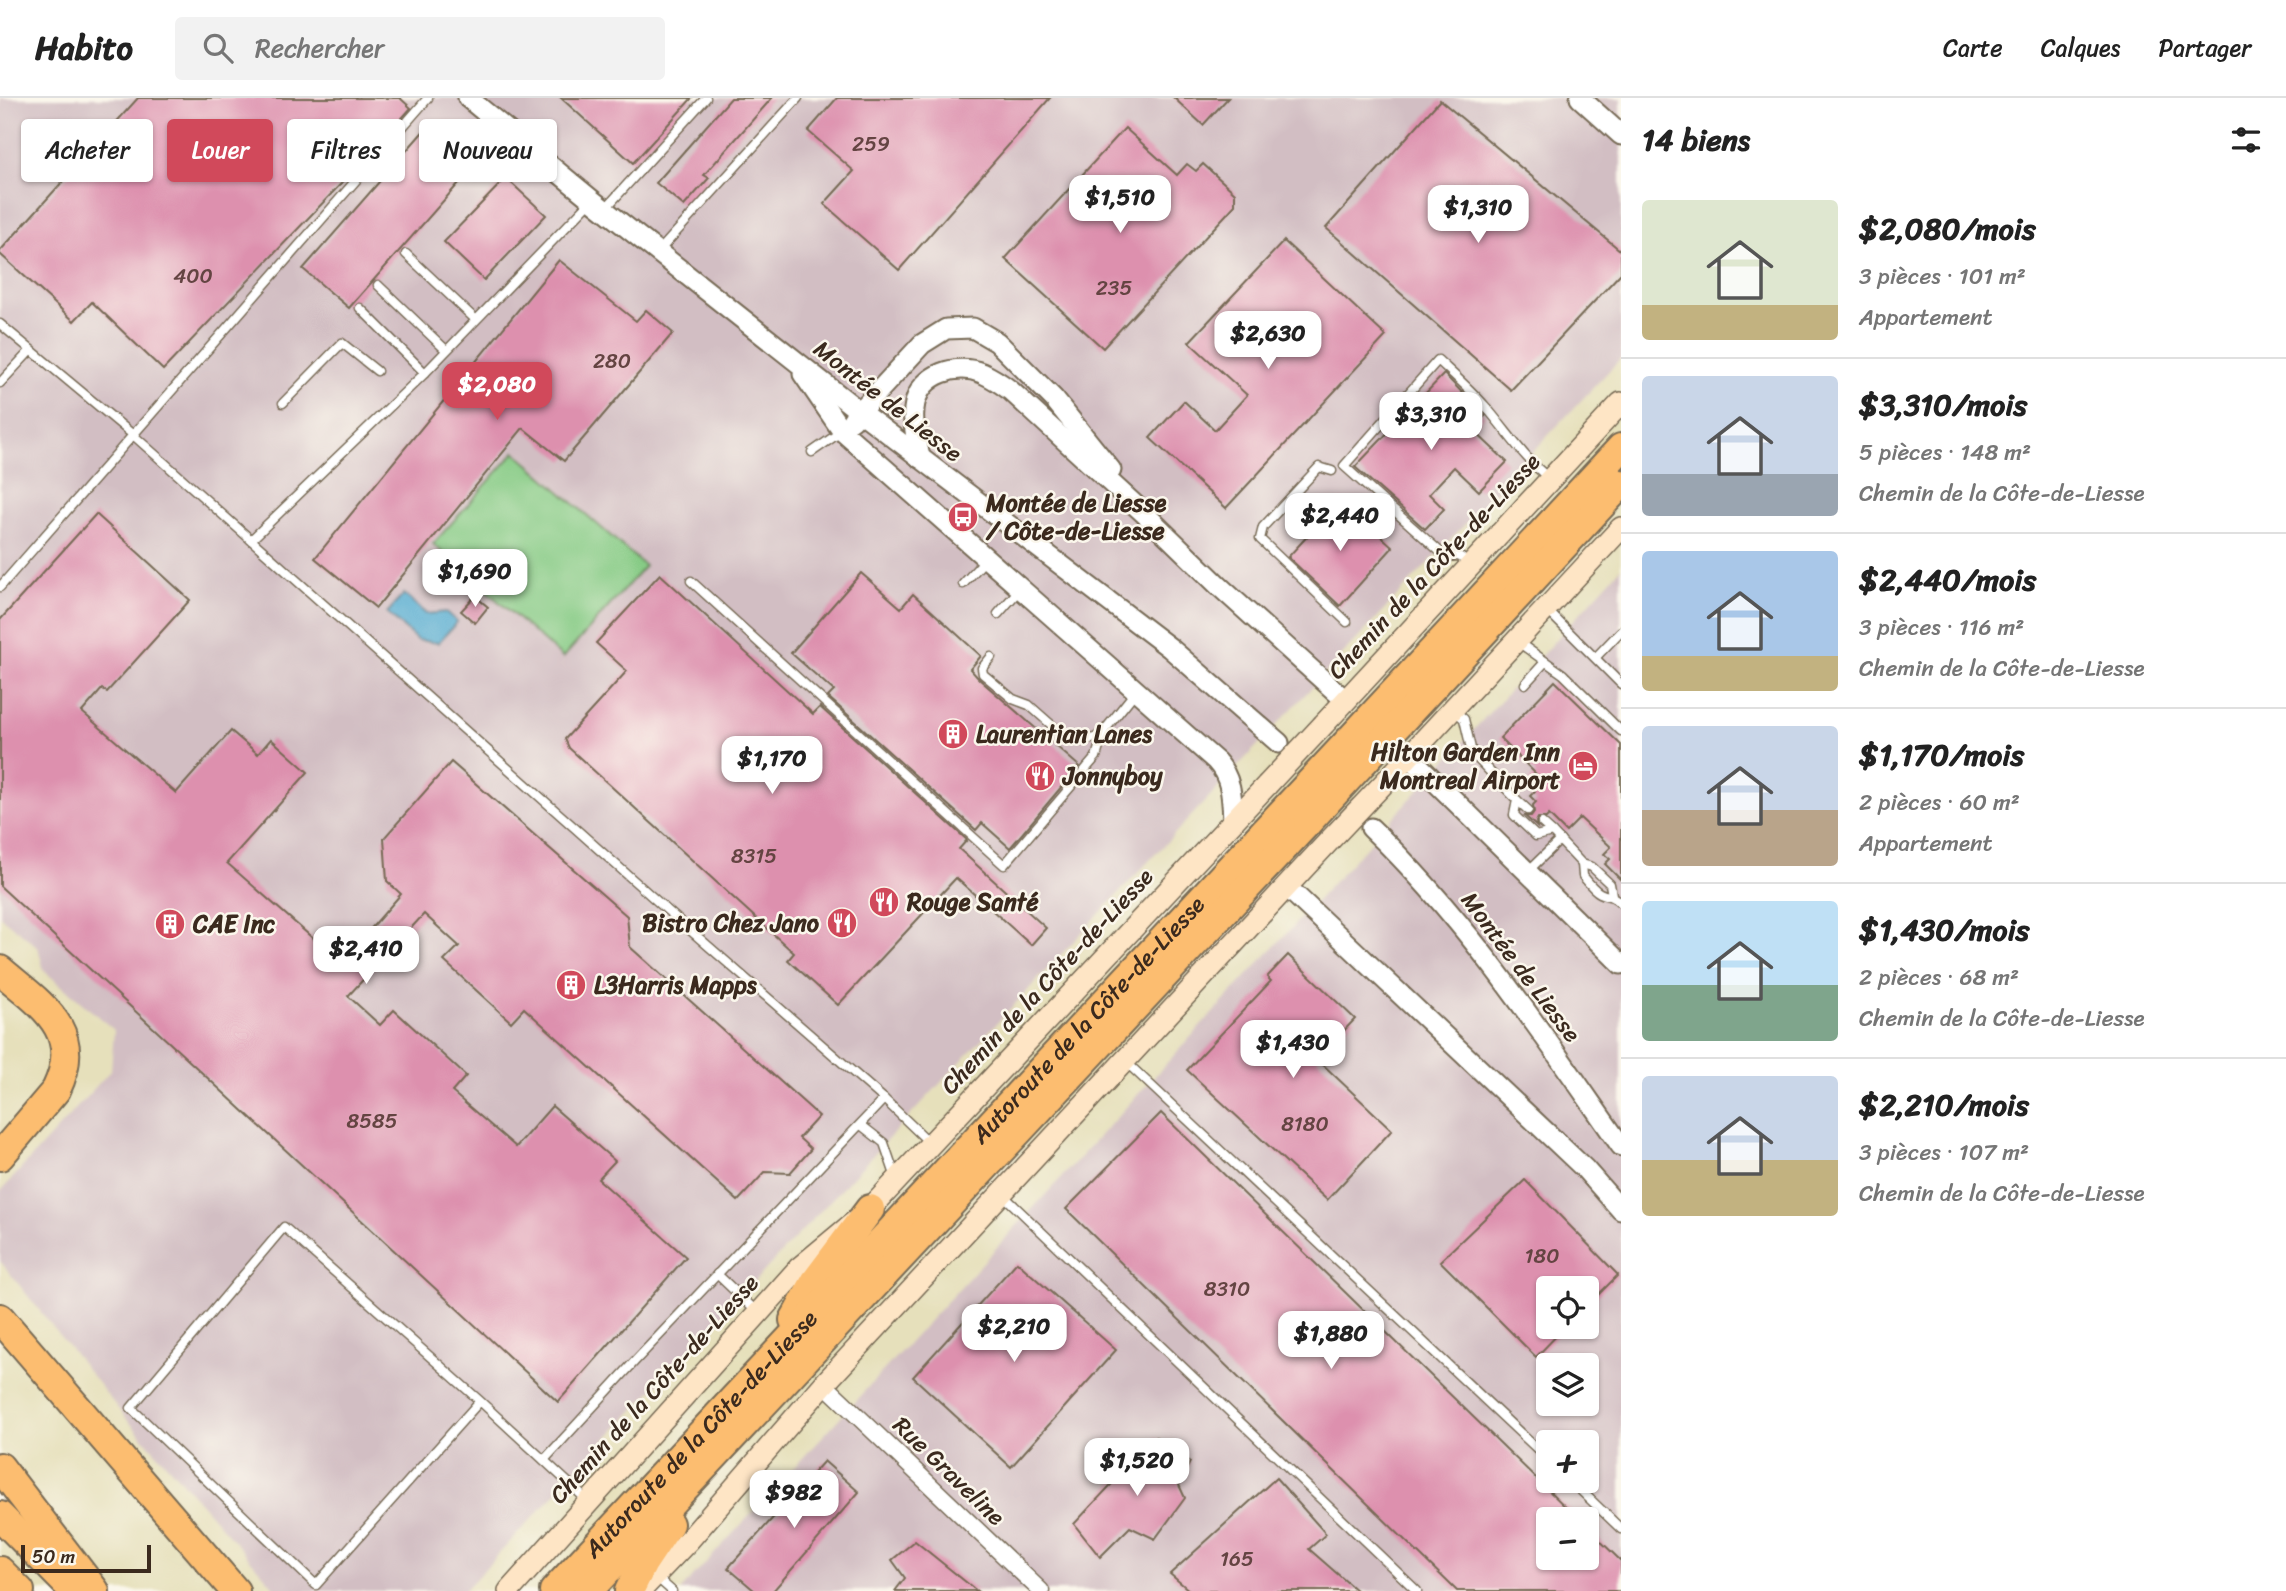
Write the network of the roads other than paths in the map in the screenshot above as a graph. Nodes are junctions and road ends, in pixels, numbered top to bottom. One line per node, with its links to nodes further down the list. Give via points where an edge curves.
1 (428, 98): 24 (lane)
2 (468, 98): 7 (street, Montée de Liesse)
3 (706, 98): 7 (lane)
4 (799, 98): 8 (lane)
5 (1580, 98): 6 (street)
6 (1621, 135)
7 (598, 205): 8 (street, Montée de Liesse); 12 (lane)
8 (659, 251): 16 (street, Montée de Liesse)
9 (406, 254): 12 (lane)
10 (378, 285): 14 (lane)
11 (360, 308): 18 (lane)
12 (475, 318): 14 (lane)
13 (0, 324): 15 (lane)
14 (446, 349): 18 (lane)
15 (31, 350): 19 (lane); 24 (lane)
16 (793, 359): 22 (street, Montée de Liesse); 23 (street)
17 (377, 371): 20 (lane, via 342,343)
18 (425, 373): 33 (lane)
19 (0, 383)
20 (283, 403)
21 (1621, 403): 29 (main road, Chemin de la Côte-de-Liesse)
22 (859, 411): 23 (street); 27 (street, Montée de Liesse); 31 (street, via 931,338 952,328 973,328 997,342 1054,399)
23 (842, 431): 26 (lane); 34 (street)
24 (132, 434): 33 (lane); 38 (lane)
25 (1621, 448): 56 (highway, Autoroute de la Côte-de-Liesse)
26 (812, 453)
27 (920, 458): 31 (street, via 914,415 918,393 940,373 971,370 1011,391); 55 (street, Montée de Liesse, via 1163,642)
28 (1332, 471): 42 (lane, via 1319,467 1263,527 1261,539)
29 (1550, 480): 35 (main road, Chemin de la Côte-de-Liesse); 35 (lane, via 1508,437 1485,405 1438,360 1344,466 1446,556 1459,556)
30 (1621, 484): 56 (highway, Autoroute de la Côte-de-Liesse)
31 (1147, 516): 51 (street)
32 (1621, 528): 40 (main road)
33 (251, 540): 74 (lane)
34 (986, 559): 37 (lane); 39 (street)
35 (1471, 565): 51 (main road, Chemin de la Côte-de-Liesse)
36 (691, 581): 53 (lane, via 1004,864 1096,757)
37 (963, 583)
38 (0, 587)
39 (1020, 589): 41 (lane); 50 (street)
40 (1546, 609): 44 (main road); 46 (lane)
41 (998, 614)
42 (1347, 622)
43 (1619, 638): 46 (lane)
44 (1516, 640): 47 (lane); 52 (main road)
45 (991, 657): 53 (lane, via 982,667 983,674 1063,735 1080,741)
46 (1596, 657): 49 (lane)
47 (1545, 662): 48 (lane); 54 (lane)
48 (1525, 684)
49 (1621, 684)
50 (1136, 691): 53 (lane); 61 (street, via 1225,771)
51 (1345, 700): 61 (main road, Chemin de la Côte-de-Liesse, bridge)
52 (1453, 709): 57 (main road); 58 (lane, via 1464,719 1472,753)
53 (1104, 731)
54 (1621, 731)
55 (1279, 743)
56 (1355, 752): 60 (highway, Autoroute de la Côte-de-Liesse, bridge)
57 (1409, 756): 67 (street); 68 (main road, bridge)
58 (1517, 800): 59 (lane); 64 (lane, via 1514,815 1536,836)
59 (1528, 810)
60 (1298, 813): 86 (highway, Autoroute de la Côte-de-Liesse); 90 (highway, Autoroute de la Côte-de-Liesse)
61 (1233, 821): 76 (main road, Chemin de la Côte-de-Liesse)
62 (1542, 823): 64 (lane)
63 (1371, 828): 77 (street, Montée de Liesse, via 1469,934)
64 (1552, 832): 65 (lane)
65 (1560, 840): 66 (lane); 67 (lane)
66 (1582, 864): 69 (lane, via 1610,884); 69 (lane, via 1583,876 1600,893)
67 (1527, 872): 71 (street)
68 (1287, 887): 73 (main road); 82 (street, via 1585,1169)
69 (1612, 895): 70 (lane)
70 (1621, 903)
71 (1621, 964)
72 (0, 970): 78 (highway, via 52,1016 66,1051 56,1090)
73 (1125, 1061): 80 (main road); 89 (lane)
74 (884, 1099): 75 (lane); 76 (lane)
75 (861, 1125): 79 (lane, via 884,1143); 83 (lane)
76 (931, 1143): 79 (main road, Chemin de la Côte-de-Liesse)
77 (1621, 1146)
78 (0, 1156)
79 (897, 1180): 81 (main road, Chemin de la Côte-de-Liesse)
80 (1002, 1194): 87 (main road); 110 (lane)
81 (870, 1209): 84 (main road, Chemin de la Côte-de-Liesse, via 799,1268); 86 (highway, via 815,1282)
82 (1621, 1210)
83 (717, 1274): 84 (lane); 91 (lane)
84 (758, 1313): 94 (main road, Chemin de la Côte-de-Liesse)
85 (0, 1318): 103 (highway)
86 (772, 1359): 105 (highway, Autoroute de la Côte-de-Liesse)
87 (824, 1384): 99 (main road); 109 (street, Rue Graveline)
88 (480, 1401): 88 (lane, via 316,1585 131,1408 284,1227); 91 (lane)
89 (1536, 1448)
90 (714, 1456): 106 (highway, Autoroute de la Côte-de-Liesse); 107 (highway)
91 (544, 1460): 94 (lane)
92 (0, 1467): 102 (highway)
93 (1584, 1493): 96 (lane)
94 (588, 1501): 104 (main road, Chemin de la Côte-de-Liesse)
95 (0, 1516): 101 (highway)
96 (1621, 1528)
97 (0, 1571): 100 (highway)
98 (0, 1578): 100 (highway)
99 (648, 1584): 108 (lane)
100 (18, 1591)
101 (74, 1591)
102 (95, 1591)
103 (235, 1591)
104 (509, 1591)
105 (554, 1591)
106 (588, 1591)
107 (629, 1591)
108 (673, 1591)
109 (1041, 1591)
110 (1417, 1591)

